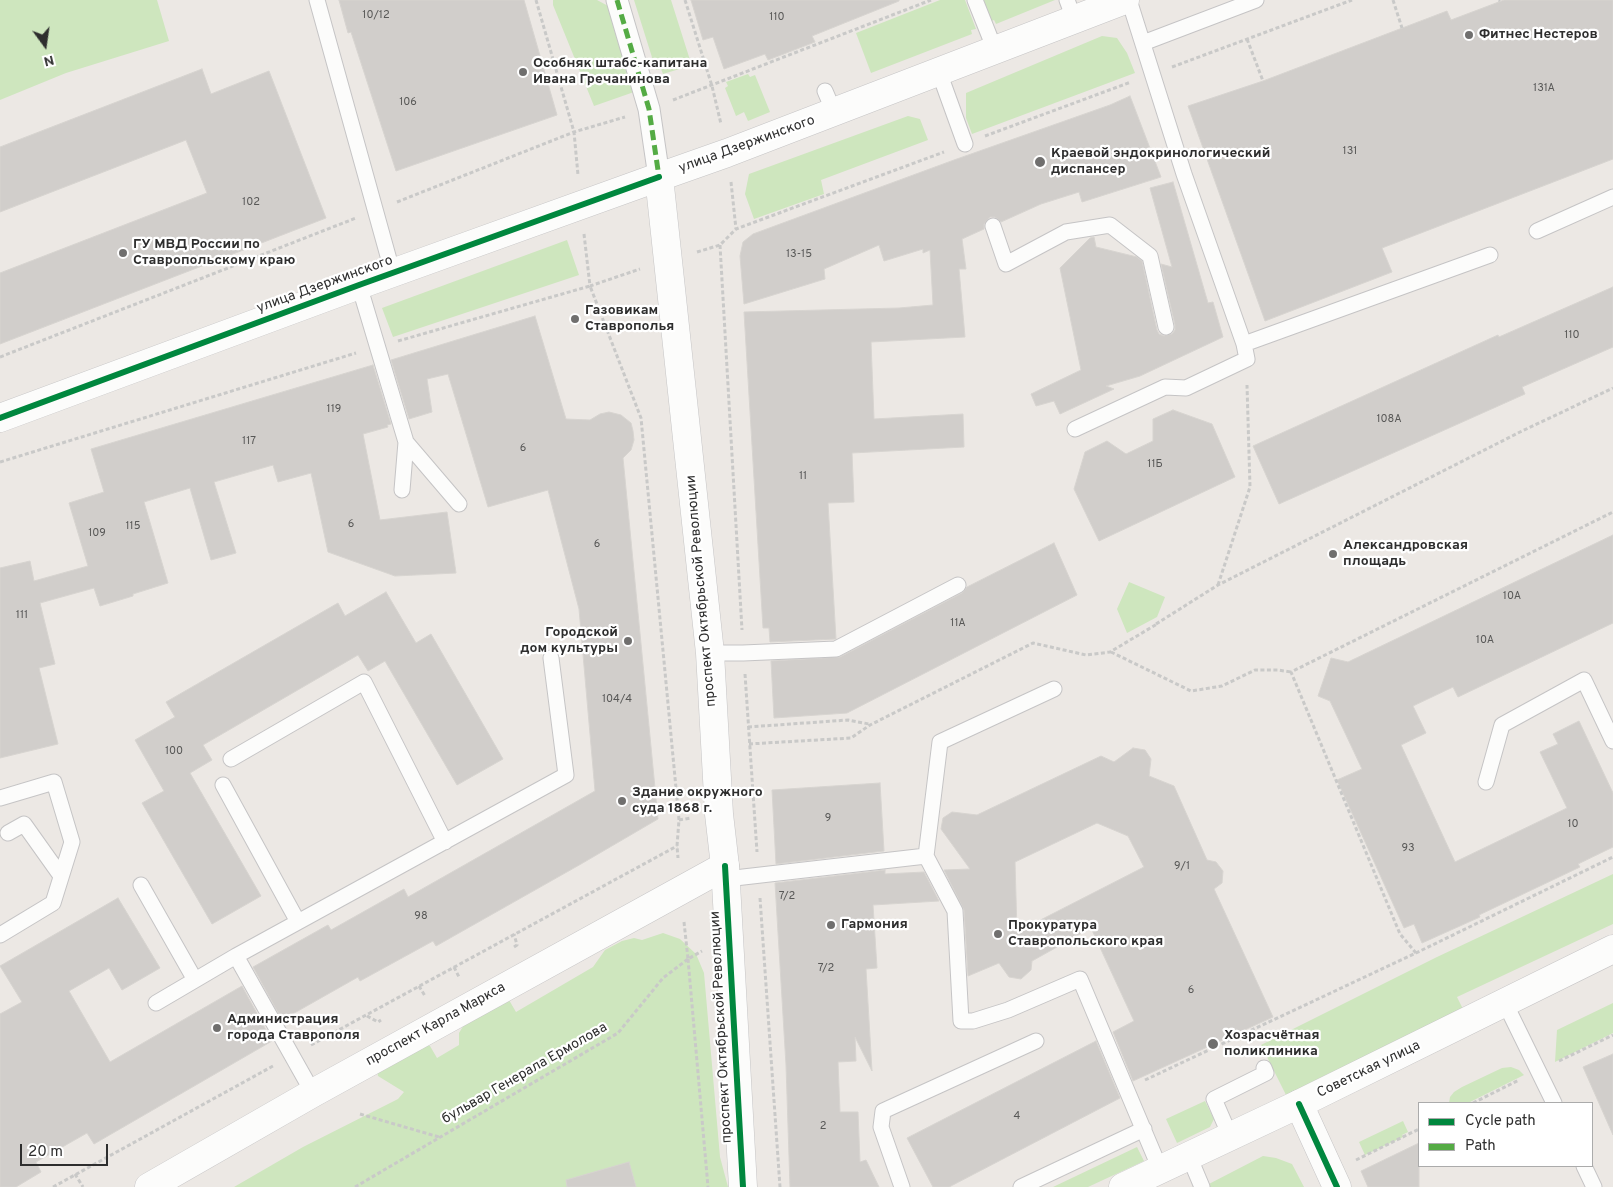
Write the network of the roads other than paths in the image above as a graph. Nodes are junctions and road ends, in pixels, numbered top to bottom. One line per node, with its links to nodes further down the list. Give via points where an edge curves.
1 (317, 0): 16 (lane)
2 (617, 0): 11 (street, проспект Октябрьской Революции, via 649,109)
3 (975, 0): 8 (lane)
4 (1127, 0): 6 (main road, улица Дзержинского); 7 (lane)
5 (1256, 0): 7 (lane)
6 (1071, 9): 8 (main road, улица Дзержинского)
7 (1143, 43): 19 (lane)
8 (996, 50): 9 (main road, улица Дзержинского)
9 (939, 72): 10 (lane); 11 (main road, улица Дзержинского, via 829,102 728,153)
10 (965, 144)
11 (659, 177): 16 (main road, улица Дзержинского); 26 (main road, проспект Октябрьской Революции)
12 (1613, 197): 14 (lane)
13 (993, 226): 18 (lane, via 1006,264 1066,232 1110,225 1150,256)
14 (1537, 231)
15 (1490, 255): 19 (lane)
16 (393, 274): 17 (main road, улица Дзержинского)
17 (359, 285): 20 (main road, улица Дзержинского); 22 (lane)
18 (1166, 327)
19 (1245, 352): 21 (lane, via 1186,388 1165,388)
20 (0, 418)
21 (1075, 429)
22 (406, 442): 23 (lane); 24 (lane)
23 (402, 490)
24 (459, 504)
25 (958, 585): 26 (lane, via 836,649)
26 (710, 653): 37 (main road, проспект Октябрьской Революции, via 719,814)
27 (551, 658): 35 (lane, via 566,775)
28 (1054, 689): 36 (lane, via 940,742)
29 (1613, 740): 31 (lane, via 1584,680 1502,725)
30 (231, 759): 35 (lane, via 364,682)
31 (1486, 782)
32 (223, 785): 40 (lane)
33 (0, 798): 38 (lane, via 54,782 72,842)
34 (8, 833): 38 (lane, via 24,824)
35 (445, 842): 40 (lane)
36 (926, 856): 37 (lane, via 759,875); 52 (lane, via 955,911 961,1020 973,1021 1008,1010 1080,979)
37 (726, 872): 49 (main road, проспект Карла Маркса, via 681,890); 58 (main road, проспект Октябрьской Революции)
38 (61, 876): 41 (lane, via 53,903)
39 (141, 885): 44 (lane)
40 (298, 922): 43 (lane)
41 (0, 935)
42 (1613, 949): 46 (main road, Советская улица)
43 (236, 956): 44 (lane); 49 (lane)
44 (196, 980): 45 (lane)
45 (156, 1003)
46 (1505, 1003): 50 (lane); 51 (main road, Советская улица)
47 (1036, 1042): 59 (lane, via 882,1111 881,1127)
48 (1264, 1068): 53 (lane, via 1266,1073 1214,1099)
49 (313, 1093): 57 (main road, проспект Карла Маркса)
50 (1554, 1102)
51 (1298, 1104): 53 (main road, Советская улица); 63 (main road)
52 (1144, 1129): 56 (lane); 60 (lane)
53 (1230, 1136): 54 (main road, Советская улица)
54 (1189, 1156): 56 (main road, Советская улица); 62 (lane)
55 (1584, 1167): 64 (lane)
56 (1160, 1169): 61 (main road, Советская улица)
57 (149, 1187)
58 (743, 1187)
59 (902, 1187)
60 (1021, 1187)
61 (1122, 1187)
62 (1202, 1187)
63 (1337, 1187)
64 (1594, 1187)

